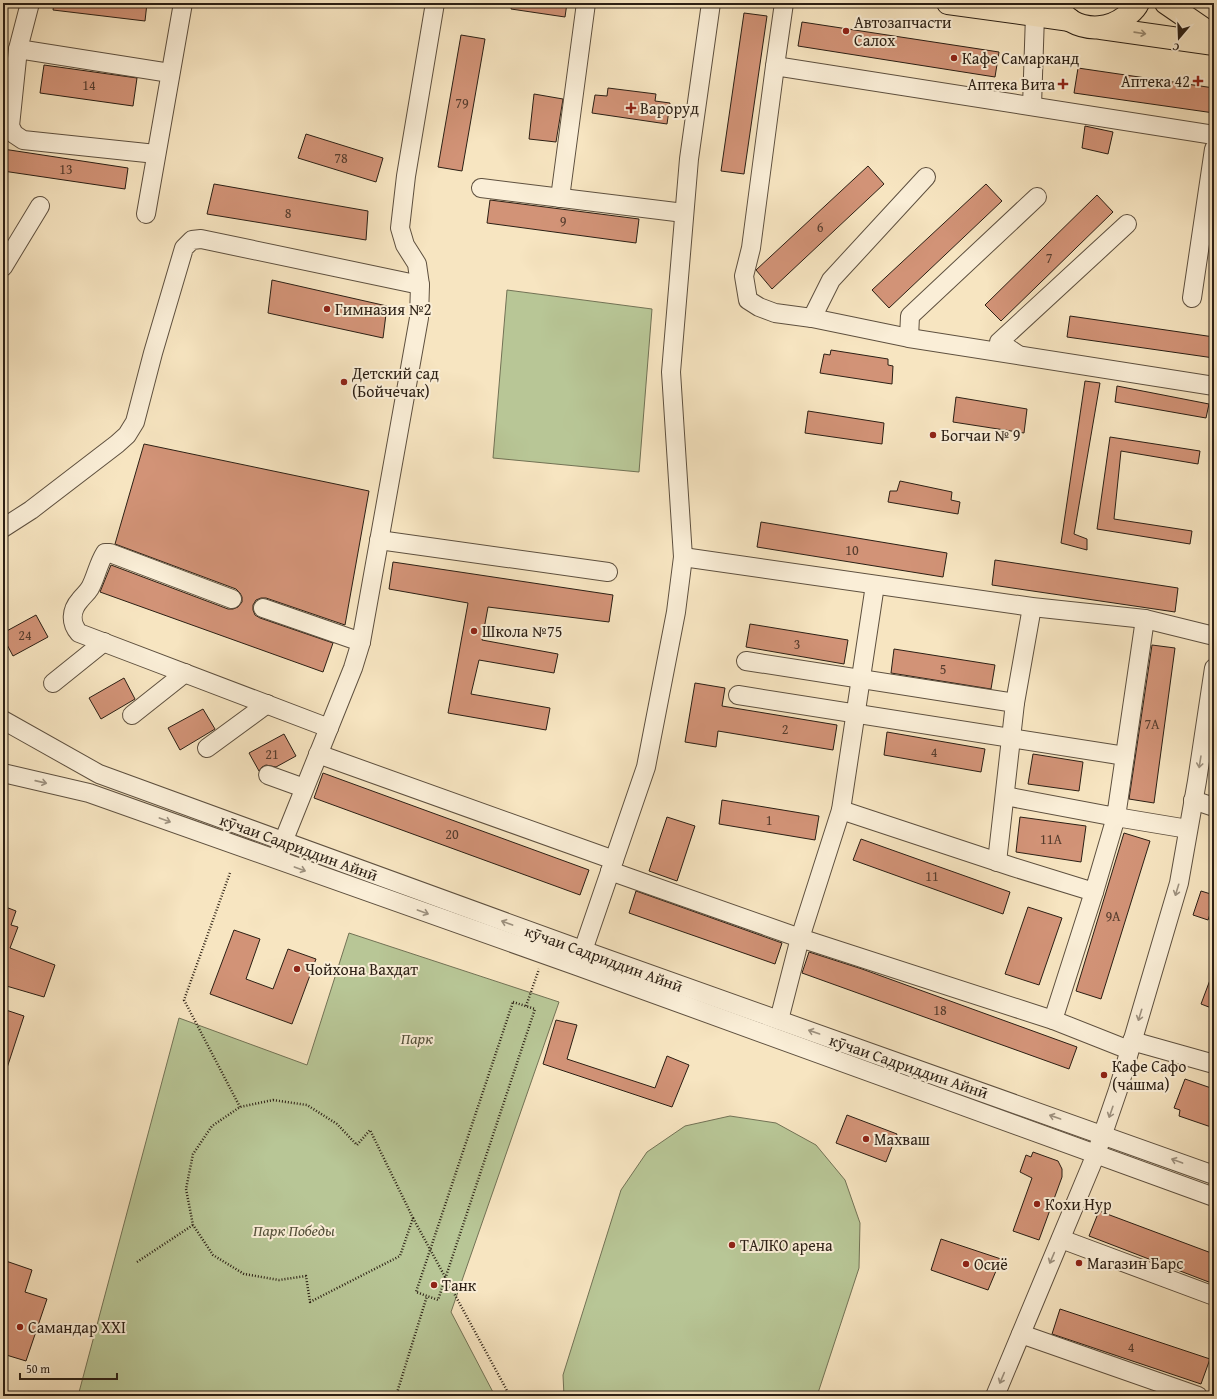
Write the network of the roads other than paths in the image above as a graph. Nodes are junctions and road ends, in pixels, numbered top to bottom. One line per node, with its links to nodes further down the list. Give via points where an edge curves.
1 (30, 3): 17 (street)
2 (182, 3): 19 (street)
3 (436, 3): 33 (street, via 406,176 400,228 405,245 417,264)
4 (586, 3): 27 (street)
5 (711, 3): 29 (street, via 688,159)
6 (784, 3): 18 (street)
7 (948, 3): 11 (main road)
8 (1056, 3): 13 (main road, via 1059,10)
9 (1138, 3): 14 (main road, via 1135,9 1116,24)
10 (1166, 3): 15 (main road)
11 (981, 5): 12 (main road)
12 (1035, 16): 13 (main road); 20 (street)
13 (1070, 20): 14 (main road, via 1085,26)
14 (1101, 28): 16 (main road, one-way to 16)
15 (1214, 36)
16 (1214, 44)
17 (18, 49): 19 (street); 23 (street, via 10,126 14,134 23,140)
18 (775, 66): 20 (street); 35 (street, via 751,248 744,276 748,300 775,313)
19 (170, 73): 23 (street)
20 (1032, 106): 21 (street)
21 (1214, 135)
22 (1214, 149): 34 (street)
23 (156, 154): 30 (street)
24 (926, 177): 35 (street, via 831,280)
25 (482, 188): 27 (street)
26 (1037, 197): 36 (street, via 910,316)
27 (560, 198): 29 (street)
28 (40, 206): 32 (street)
29 (684, 213): 41 (street, via 671,372)
30 (146, 214)
31 (1127, 224): 37 (street, via 999,342)
32 (3, 267)
33 (420, 285): 39 (street, via 201,238 192,240 184,248 135,422 127,435 31,510); 40 (street, via 419,318)
34 (1192, 298)
35 (812, 318): 36 (street)
36 (909, 338): 37 (street)
37 (1022, 357): 38 (street)
38 (1214, 386)
39 (3, 528)
40 (379, 540): 42 (street); 50 (street)
41 (683, 557): 43 (street); 79 (street, via 676,612 646,767)
42 (608, 572)
43 (875, 585): 45 (street); 54 (street)
44 (232, 599): 49 (street, via 118,555 106,553 90,588 73,611 72,618 79,633)
45 (1032, 607): 47 (street); 57 (street)
46 (263, 608): 50 (street)
47 (1145, 619): 48 (street); 66 (street)
48 (1214, 636)
49 (104, 642): 53 (street); 55 (street)
50 (362, 642): 62 (street)
51 (746, 661): 54 (street)
52 (1214, 668): 71 (street, one-way to 71)
53 (185, 673): 58 (street); 59 (street)
54 (860, 679): 57 (street); 60 (street)
55 (53, 683)
56 (738, 696): 60 (street)
57 (1015, 702): 63 (street)
58 (267, 704): 62 (street); 64 (street)
59 (132, 715)
60 (856, 715): 63 (street); 73 (street)
61 (3, 720): 76 (street, кӯчаи Садриддин Айнӣ, via 99,774)
62 (329, 728): 65 (street)
63 (1011, 738): 66 (street); 70 (street)
64 (207, 748)
65 (318, 754): 69 (street); 79 (street)
66 (1125, 756): 74 (street)
67 (3, 773): 77 (street, кӯчаи Садриддин Айнӣ, one-way to 77, via 89,793)
68 (268, 775): 69 (street)
69 (304, 788): 76 (street)
70 (1005, 796): 74 (street); 78 (street)
71 (1193, 800): 72 (street); 75 (street)
72 (1214, 807)
73 (842, 810): 78 (street); 81 (street)
74 (1116, 817): 75 (street); 80 (street)
75 (1188, 829): 85 (street, one-way to 85, via 1179,884)
76 (283, 841): 77 (street); 82 (street, кӯчаи Садриддин Айнӣ, one-way to 76)
77 (276, 860): 82 (street, кӯчаи Садриддин Айнӣ, one-way to 82, via 543,955)
78 (997, 862): 80 (street)
79 (612, 866): 81 (street); 82 (street)
80 (1094, 892): 84 (street)
81 (800, 938): 83 (street); 84 (street)
82 (580, 958): 83 (street, кӯчаи Садриддин Айнӣ); 88 (street, кӯчаи Садриддин Айнӣ)
83 (779, 1020): 87 (street, кӯчаи Садриддин Айнӣ, one-way to 83)
84 (1053, 1020): 85 (street)
85 (1131, 1045): 86 (street); 87 (street, one-way to 87)
86 (1214, 1064)
87 (1103, 1134): 88 (street); 89 (street, кӯчаи Садриддин Айнӣ, one-way to 87)
88 (1096, 1154): 90 (street, кӯчаи Садриддин Айнӣ); 91 (street)
89 (1214, 1175)
90 (1214, 1197)
91 (1061, 1239): 92 (street); 93 (street, one-way to 93)
92 (1214, 1296)
93 (1021, 1334): 94 (street, one-way to 94); 95 (street)
94 (995, 1396)
95 (1198, 1396)

